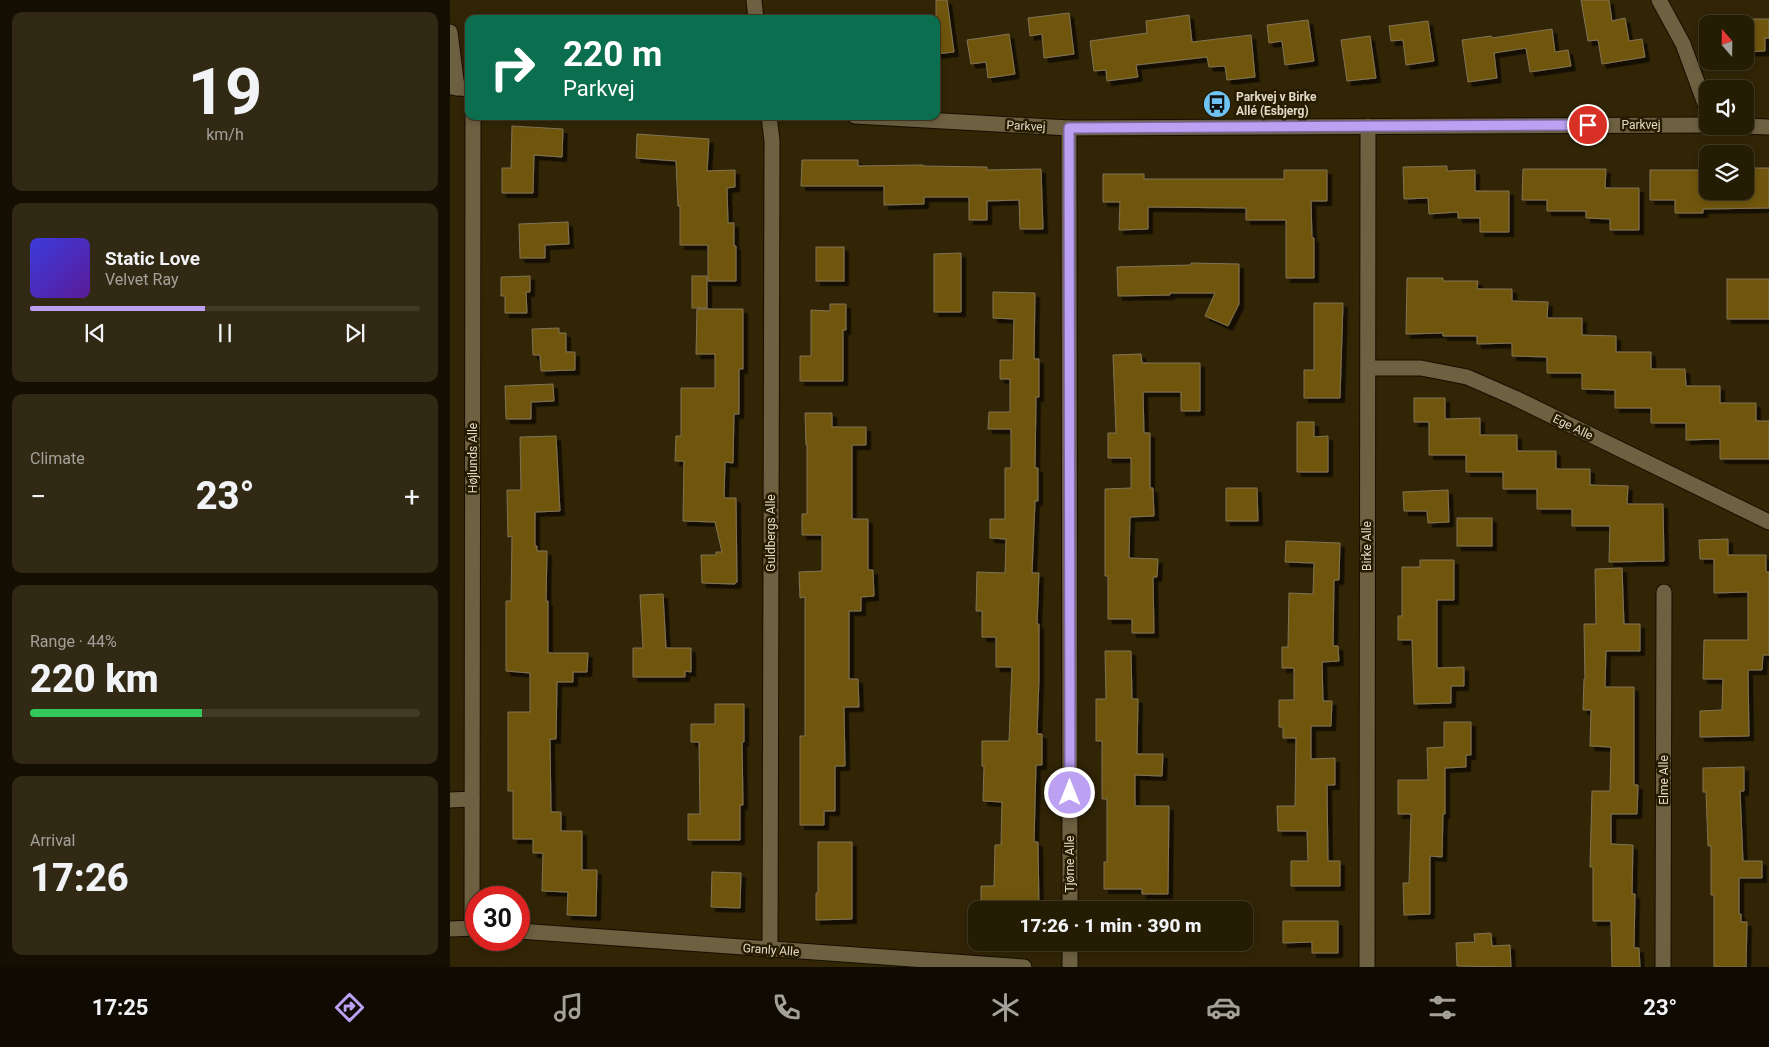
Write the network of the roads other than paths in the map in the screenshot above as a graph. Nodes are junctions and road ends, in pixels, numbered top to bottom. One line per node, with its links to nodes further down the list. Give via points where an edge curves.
1 (754, 0): 3 (street)
2 (1659, 0): 6 (street, via 1683,44)
3 (756, 15)
4 (450, 32): 5 (street)
5 (459, 88)
6 (1699, 88)
7 (473, 120): 18 (street, Højlunds Alle)
8 (769, 120): 25 (street, Guldbergs Alle, via 772,141)
9 (926, 120): 14 (street, Parkvej)
10 (1699, 125): 11 (street, Parkvej)
11 (1368, 126): 14 (street, Parkvej); 15 (street, Birke Alle)
12 (1754, 126): 13 (street)
13 (1769, 127)
14 (1069, 128): 21 (street, Tjørne Alle)
15 (1368, 368): 16 (street, Ege Alle, via 1421,368 1467,377); 29 (street, Birke Alle)
16 (1769, 522)
17 (1664, 592): 30 (street, Elme Alle)
18 (472, 799): 19 (street); 20 (street, Højlunds Alle)
19 (450, 800)
20 (473, 886)
21 (1070, 901)
22 (465, 928): 23 (street)
23 (450, 929)
24 (530, 932): 25 (street, Granly Alle)
25 (770, 950): 27 (street, Granly Alle)
26 (1070, 951): 28 (street)
27 (1024, 967)
28 (1070, 967)
29 (1367, 967)
30 (1664, 967)

